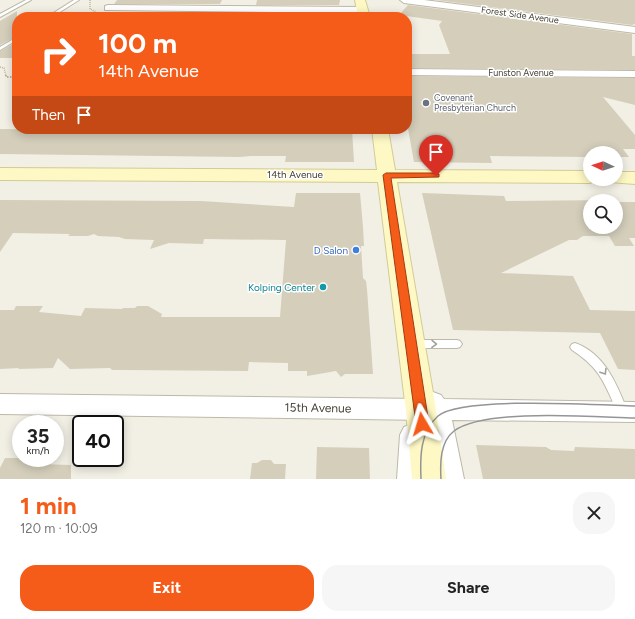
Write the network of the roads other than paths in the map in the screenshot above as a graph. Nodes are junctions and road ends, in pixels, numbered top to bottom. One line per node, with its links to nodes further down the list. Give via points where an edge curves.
1 (29, 0): 8 (lane)
2 (77, 0): 7 (lane)
3 (404, 0): 9 (street, Forest Side Avenue)
4 (237, 4): 5 (street); 6 (street)
5 (108, 8)
6 (362, 9)
7 (57, 12)
8 (0, 16)
9 (635, 30)
10 (12, 41): 11 (lane)
11 (0, 49)
12 (412, 72): 13 (street, Funston Avenue)
13 (635, 74)
14 (381, 134): 16 (street)
15 (0, 174): 16 (street, 14th Avenue)
16 (386, 175): 17 (street, 14th Avenue); 20 (street)
17 (583, 177)
18 (623, 178): 19 (street)
19 (635, 178)
20 (410, 343): 21 (lane, one-way to 21); 24 (street, via 415,377)
21 (457, 344)
22 (576, 347): 25 (lane, one-way to 25, via 601,366)
23 (0, 404): 24 (street, 15th Avenue)
24 (424, 410): 25 (street, 15th Avenue); 26 (street); 27 (street); 28 (street)
25 (629, 412)
26 (410, 479)
27 (429, 479)
28 (451, 479)

